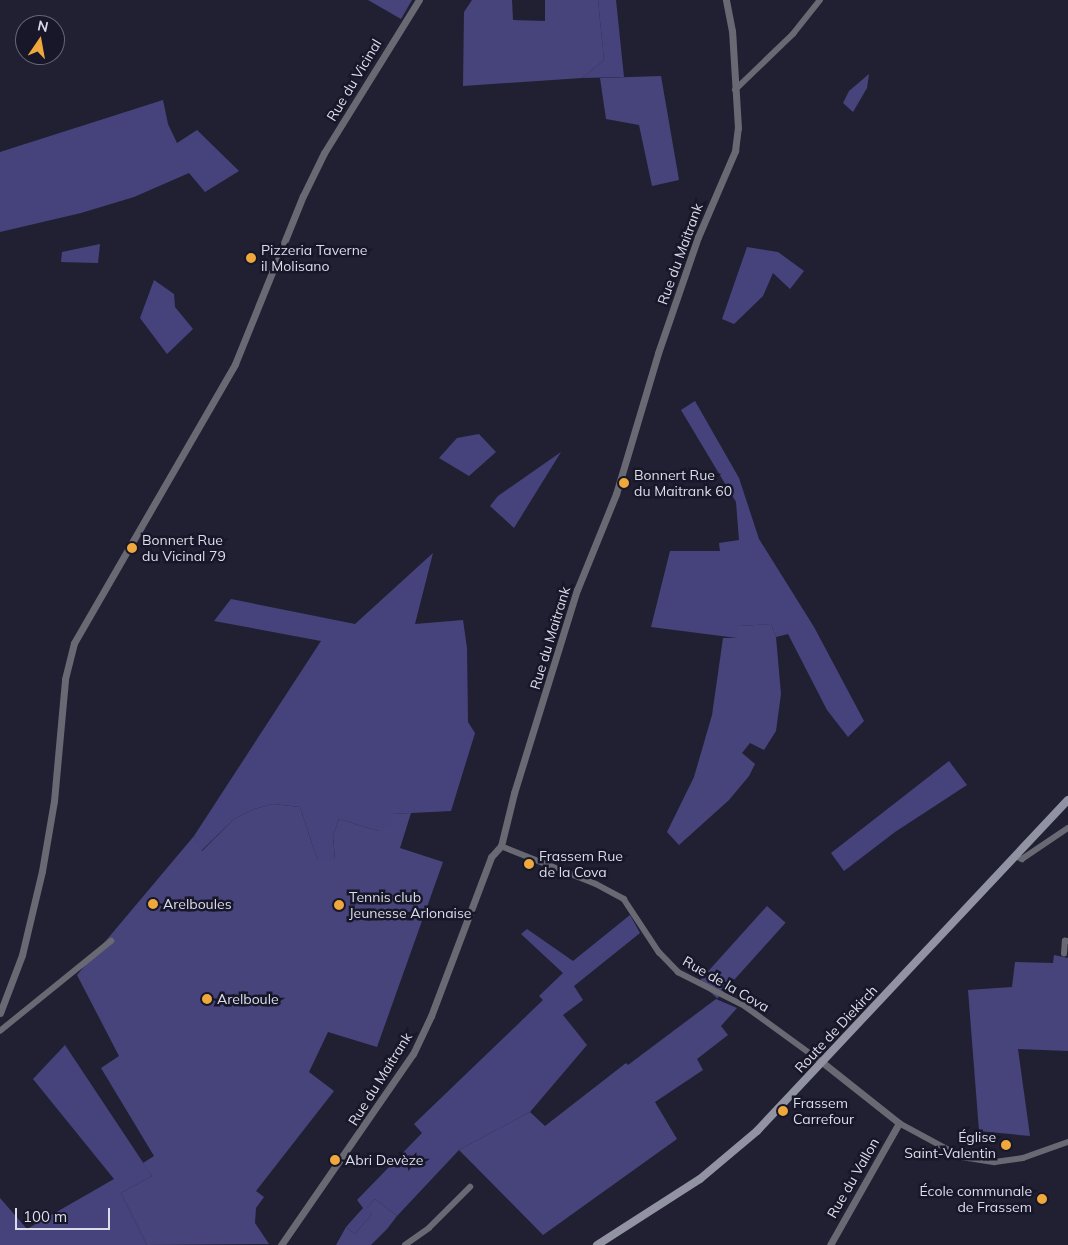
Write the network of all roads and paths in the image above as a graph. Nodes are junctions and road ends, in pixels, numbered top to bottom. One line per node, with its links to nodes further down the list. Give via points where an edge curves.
1 (418, 0): 12 (street, Rue du Vicinal, via 312,174 235,364 74,642 65,679 54,801 42,871 22,955)
2 (726, 0): 4 (street, Rue du Maitrank)
3 (820, 0): 4 (street, via 793,34)
4 (735, 90): 7 (street, Rue du Maitrank, via 738,128 735,151 698,237 658,353 616,494 577,590 514,793)
5 (1068, 800): 8 (main road, Route de Diekirch)
6 (1068, 828): 8 (street, via 1022,859)
7 (502, 846): 14 (street, Rue de la Cova, via 596,884 624,899 659,952 678,972 745,1006); 18 (street, Rue du Maitrank, via 491,856 431,1016 413,1054)
8 (1016, 856): 14 (main road, Route de Diekirch)
9 (111, 941): 13 (street)
10 (1068, 941): 11 (street, via 1065,941)
11 (1064, 954)
12 (0, 1013)
13 (0, 1031)
14 (822, 1062): 15 (street); 20 (main road, Route de Diekirch, via 732,1155)
15 (899, 1123): 16 (street, via 962,1157 995,1162 1023,1158); 21 (street, Rue du Vallon)
16 (1068, 1142)
17 (470, 1187): 19 (street, via 429,1228)
18 (281, 1245)
19 (405, 1245)
20 (597, 1245)
21 (830, 1245)

